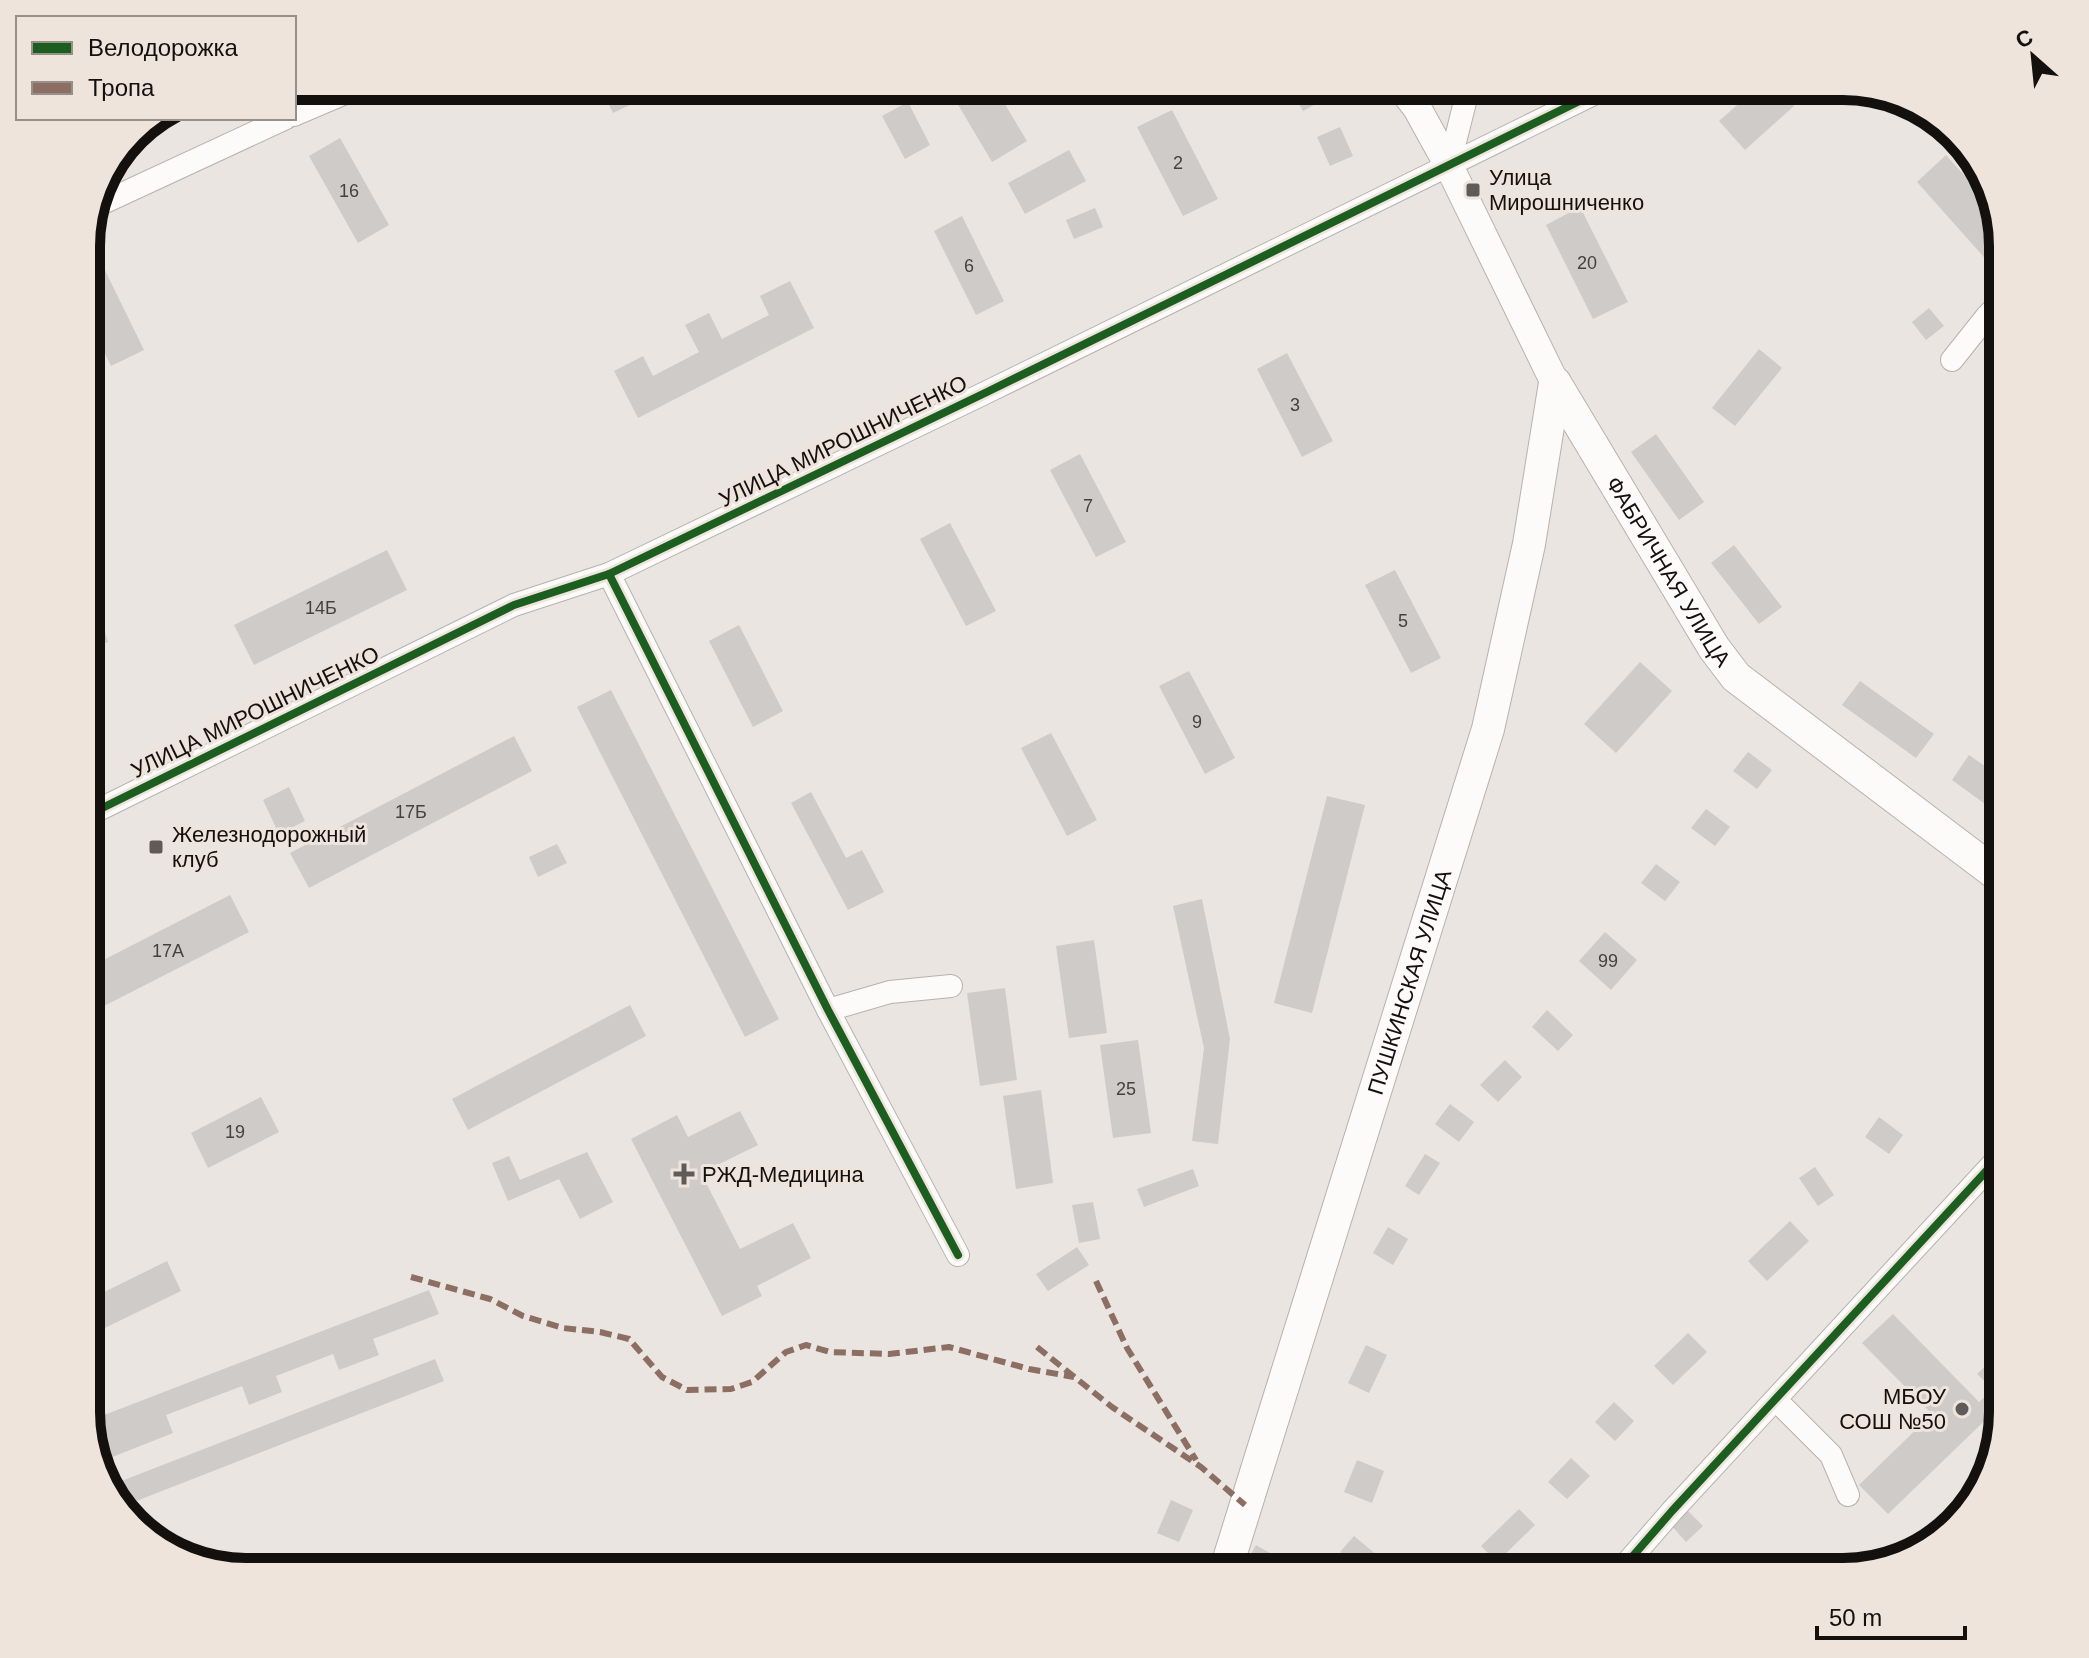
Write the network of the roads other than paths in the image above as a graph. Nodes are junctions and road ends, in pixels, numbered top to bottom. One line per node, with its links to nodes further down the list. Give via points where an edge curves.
1 (329, 100): 5 (street)
2 (1411, 100): 7 (street, ФАБРИЧНАЯ УЛИЦА)
3 (1466, 100): 7 (street)
4 (1582, 100): 7 (street, УЛИЦА МИРОШНИЧЕНКО)
5 (296, 114)
6 (282, 120): 8 (street)
7 (1449, 166): 11 (street, ФАБРИЧНАЯ УЛИЦА); 12 (street, УЛИЦА МИРОШНИЧЕНКО)
8 (107, 201)
9 (1989, 314): 10 (street)
10 (1952, 360)
11 (1555, 383): 14 (main road, ФАБРИЧНАЯ УЛИЦА, via 1736,677); 21 (main road, ПУШКИНСКАЯ УЛИЦА, via 1529,544 1488,729)
12 (609, 574): 13 (street, УЛИЦА МИРОШНИЧЕНКО, via 514,605); 16 (street)
13 (100, 809)
14 (1989, 868)
15 (951, 986): 16 (street, via 890,992)
16 (828, 1010): 18 (street)
17 (1989, 1168): 19 (street)
18 (958, 1255)
19 (1776, 1400): 20 (street, via 1831,1455); 22 (street)
20 (1848, 1495)
21 (1229, 1558)
22 (1632, 1558)

